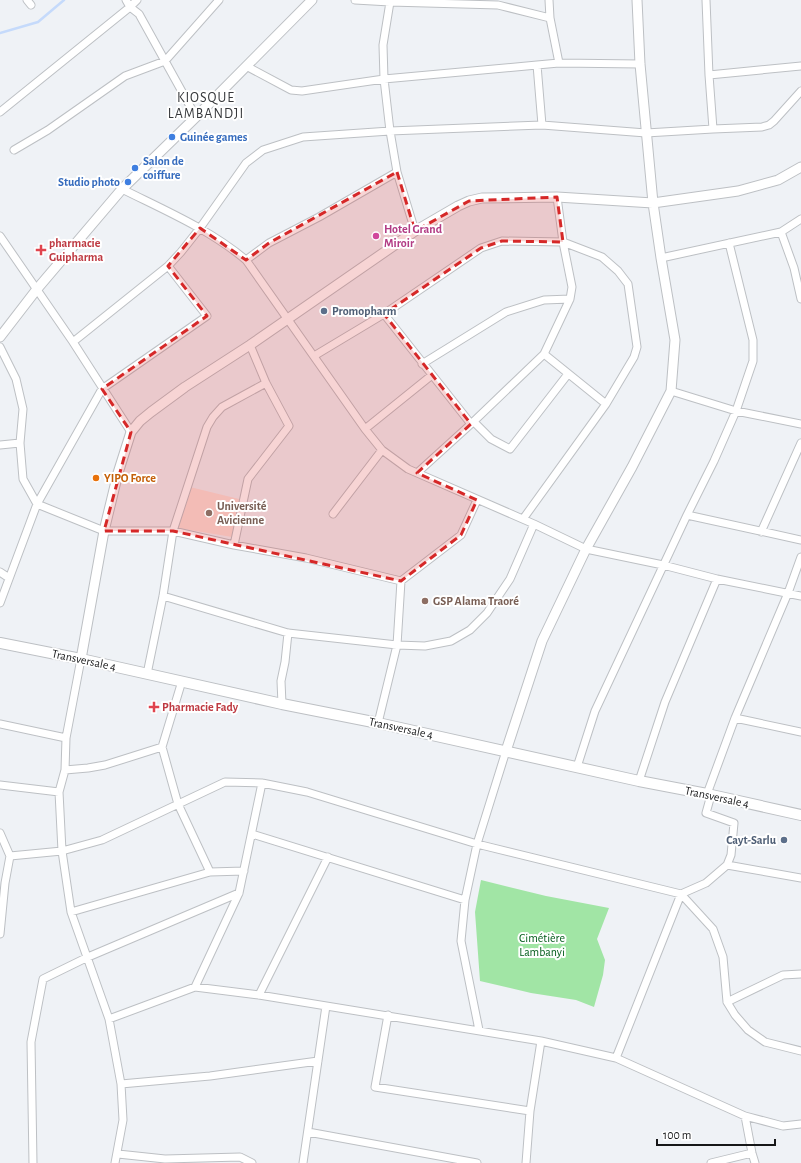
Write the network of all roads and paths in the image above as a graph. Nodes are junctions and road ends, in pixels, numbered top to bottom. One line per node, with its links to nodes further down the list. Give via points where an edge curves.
1 (126, 0): 11 (street)
2 (137, 0): 11 (street)
3 (219, 0): 13 (street)
4 (312, 0): 17 (street)
5 (354, 0): 9 (street)
6 (549, 0): 12 (street)
7 (637, 0): 15 (street)
8 (706, 0): 19 (street)
9 (390, 1): 10 (street); 20 (street, via 383,45)
10 (498, 2): 12 (street)
11 (130, 7): 13 (street, via 139,14); 22 (street)
12 (550, 18): 14 (street)
13 (165, 60): 23 (street); 28 (street, via 125,76 48,130)
14 (559, 63): 15 (street); 16 (street)
15 (640, 64): 27 (street)
16 (536, 65): 20 (street); 24 (street)
17 (246, 66): 20 (street, via 291,90 302,91); 23 (street)
18 (801, 66): 19 (street)
19 (709, 74): 25 (street)
20 (384, 80): 26 (street)
21 (801, 91): 25 (street, via 769,126)
22 (0, 112)
23 (196, 117): 31 (street)
24 (542, 125): 26 (street); 27 (street)
25 (713, 129): 27 (street)
26 (390, 131): 30 (street); 35 (street, via 303,137 264,150 246,163)
27 (646, 133): 33 (street)
28 (14, 150)
29 (801, 167): 33 (street, via 778,180 738,191)
30 (397, 172): 36 (street); 42 (street, via 319,218 269,243)
31 (122, 189): 35 (street); 44 (street)
32 (557, 197): 33 (street); 36 (street, via 482,198 469,201); 39 (street)
33 (653, 203): 41 (street)
34 (801, 219): 37 (street)
35 (200, 228): 42 (street); 43 (street)
36 (415, 232): 48 (street)
37 (781, 232): 40 (street); 46 (street, via 794,268)
38 (0, 236): 44 (street)
39 (563, 242): 45 (street, via 572,287); 47 (street, via 502,241 481,248); 61 (street, via 602,256 628,284 637,347 634,357)
40 (730, 243): 41 (street); 62 (street, via 753,340 753,361)
41 (661, 258): 60 (street, via 675,340)
42 (246, 260): 48 (street)
43 (168, 266): 50 (street); 59 (street, via 208,316)
44 (37, 289): 49 (street); 50 (street)
45 (570, 298): 53 (street); 55 (street, via 544,300 506,312)
46 (801, 299)
47 (384, 314): 54 (street); 55 (street)
48 (287, 319): 51 (street); 54 (street)
49 (0, 337)
50 (73, 342): 59 (street)
51 (250, 345): 58 (street); 66 (street, via 150,412)
52 (0, 347): 67 (street, via 16,378 23,409)
53 (544, 354): 56 (street); 63 (street)
54 (314, 356): 65 (street)
55 (422, 364): 57 (street)
56 (568, 374): 61 (street); 63 (street, via 510,449 491,439)
57 (432, 375): 63 (street); 65 (street)
58 (266, 383): 79 (street, via 222,408 213,417 207,427); 82 (street, via 289,426 248,479)
59 (102, 389): 66 (street); 73 (street)
60 (671, 391): 62 (street); 83 (street)
61 (606, 404): 76 (street)
62 (736, 411): 64 (street); 75 (street)
63 (473, 423): 71 (street)
64 (801, 424)
65 (365, 429): 70 (street)
66 (131, 432): 78 (street)
67 (20, 443): 69 (street); 73 (street, via 23,479)
68 (801, 443): 80 (street)
69 (0, 445)
70 (382, 450): 71 (street, via 408,470); 74 (street)
71 (417, 473): 72 (street)
72 (477, 500): 76 (street); 89 (street, via 461,535)
73 (37, 504): 78 (street); 87 (street)
74 (333, 514)
75 (687, 515): 80 (street); 85 (street)
76 (523, 519): 77 (street)
77 (534, 524): 83 (street); 96 (street, via 510,578 487,613 470,630 451,641 425,646)
78 (104, 531): 79 (street); 97 (street)
79 (173, 531): 82 (street); 91 (street)
80 (761, 532): 81 (street)
81 (801, 540)
82 (234, 545): 89 (street, via 306,558)
83 (586, 550): 85 (street); 107 (street, via 542,641)
84 (801, 557): 90 (street)
85 (663, 565): 88 (street); 108 (street, via 595,711)
86 (0, 572): 87 (street)
87 (9, 578): 93 (street)
88 (717, 579): 90 (street); 110 (street, via 665,702)
89 (401, 581): 96 (street)
90 (788, 593): 92 (street); 101 (street)
91 (163, 596): 94 (street); 98 (street)
92 (801, 596)
93 (0, 603)
94 (288, 633): 96 (street); 100 (street, via 281,681)
95 (0, 643): 97 (main road, Transversale 4)
96 (397, 645): 102 (street)
97 (82, 659): 98 (main road, Transversale 4); 105 (street)
98 (147, 674): 99 (main road, Transversale 4)
99 (182, 682): 100 (main road, Transversale 4); 106 (street)
100 (282, 704): 102 (main road, Transversale 4)
101 (735, 718): 104 (street); 114 (street)
102 (378, 723): 107 (main road, Transversale 4)
103 (0, 724): 105 (street)
104 (801, 732)
105 (66, 738): 109 (street)
106 (162, 747): 109 (street, via 105,765); 115 (street)
107 (506, 751): 108 (main road, Transversale 4); 119 (street)
108 (577, 767): 110 (main road, Transversale 4)
109 (64, 770): 113 (street)
110 (639, 781): 114 (main road, Transversale 4)
111 (262, 783): 115 (street, via 225,782); 118 (street); 119 (street, via 307,792)
112 (0, 785): 113 (street)
113 (59, 792): 120 (street)
114 (709, 794): 116 (main road, Transversale 4); 123 (street, via 706,813 734,823 731,855)
115 (178, 804): 120 (street, via 102,840); 125 (street)
116 (801, 815)
117 (0, 833): 121 (street)
118 (252, 834): 122 (street); 124 (street)
119 (477, 844): 128 (street); 129 (street)
120 (62, 851): 121 (street); 130 (street)
121 (10, 856): 131 (street)
122 (328, 857): 129 (street); 135 (street)
123 (727, 865): 126 (street); 128 (street, via 706,883)
124 (244, 871): 125 (street); 127 (street)
125 (210, 872): 130 (street)
126 (801, 878)
127 (239, 893): 132 (street); 134 (street)
128 (681, 894): 136 (street, via 713,929 723,957); 143 (street)
129 (465, 900): 140 (street, via 461,941)
130 (71, 912): 132 (street)
131 (0, 934)
132 (88, 957): 139 (street); 154 (street, via 43,979 31,1042)
133 (801, 974): 136 (street, via 783,975)
134 (195, 987): 135 (street); 139 (street)
135 (259, 995): 137 (street)
136 (727, 1002): 142 (street, via 748,1030 765,1042)
137 (326, 1006): 138 (street); 144 (street)
138 (388, 1016): 140 (street); 146 (street, via 376,1087)
139 (109, 1019): 145 (street)
140 (479, 1030): 141 (street)
141 (541, 1041): 143 (street); 146 (street)
142 (801, 1051)
143 (616, 1058): 147 (street)
144 (318, 1061): 145 (street, via 210,1076); 149 (street)
145 (121, 1084): 150 (street, via 123,1120)
146 (530, 1111): 159 (street)
147 (746, 1116): 148 (street, via 783,1126); 151 (street)
148 (801, 1124)
149 (308, 1132): 157 (street); 158 (street)
150 (118, 1154): 153 (street); 155 (street)
151 (752, 1154): 160 (street); 161 (street)
152 (229, 1160): 153 (street); 156 (street, via 240,1157)
153 (164, 1161)
154 (33, 1163)
155 (115, 1163)
156 (252, 1163)
157 (303, 1163)
158 (477, 1163)
159 (526, 1163)
160 (711, 1163)
161 (755, 1163)

